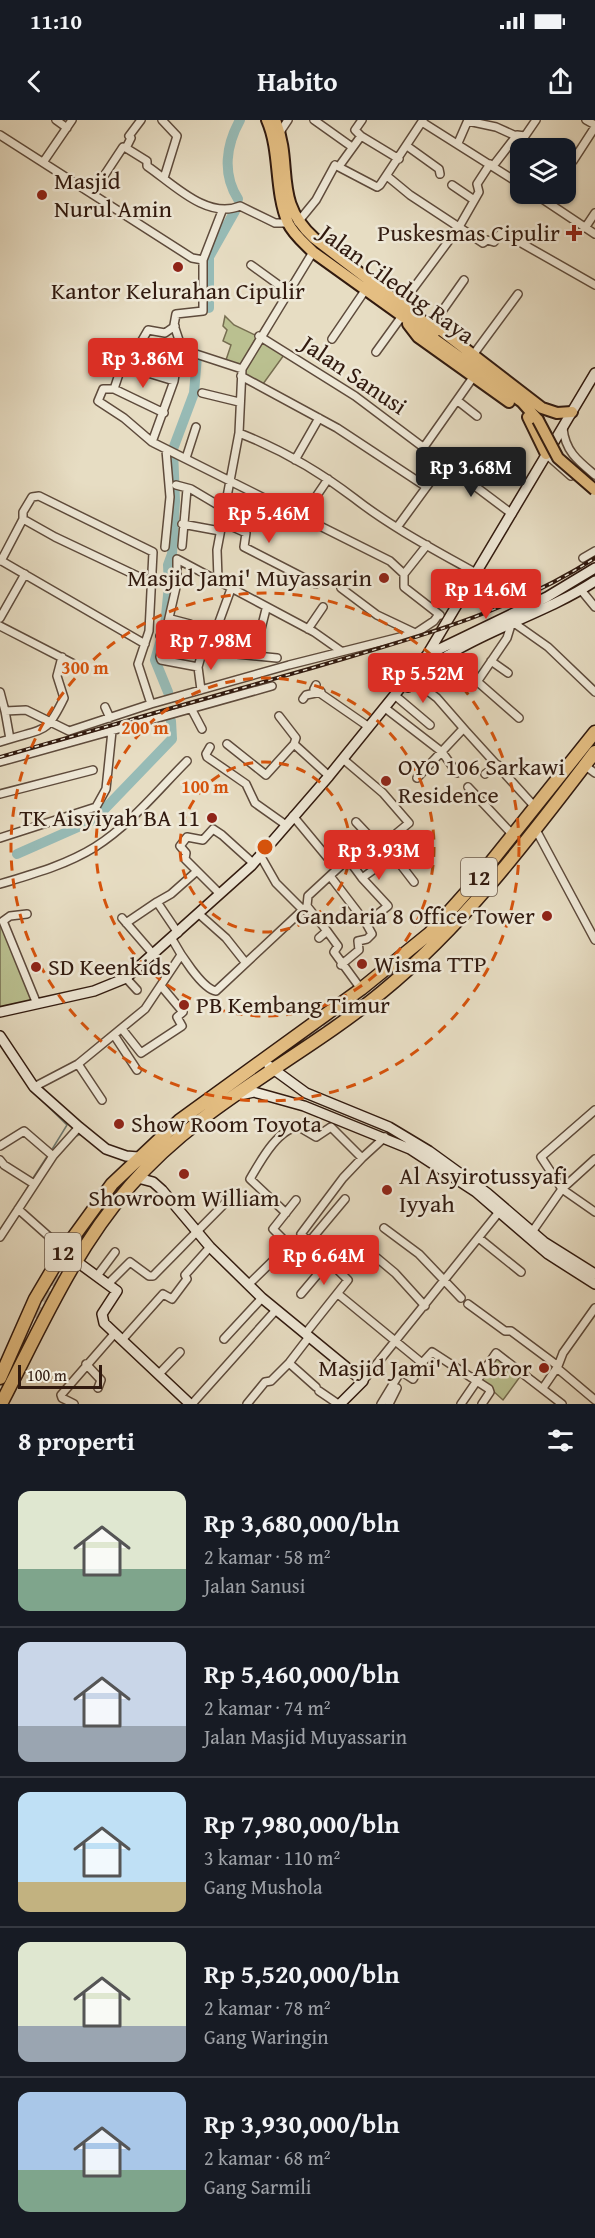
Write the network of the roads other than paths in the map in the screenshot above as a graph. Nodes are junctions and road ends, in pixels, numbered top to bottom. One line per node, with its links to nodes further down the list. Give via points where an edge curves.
1 (56, 120): 15 (street)
2 (72, 120): 15 (street)
3 (141, 120): 23 (street, via 129,136)
4 (162, 120): 32 (street, via 177,136)
5 (267, 120): 39 (main road, Jalan Ciledug Raya, via 282,203)
6 (275, 120): 16 (main road, Jalan Ciledug Raya)
7 (288, 120): 16 (street)
8 (314, 120): 22 (street)
9 (362, 120): 18 (street, via 355,130)
10 (536, 120): 19 (street, via 525,136)
11 (586, 120): 14 (street)
12 (423, 121): 20 (street); 21 (street)
13 (468, 121): 19 (street); 20 (street)
14 (595, 126): 24 (street)
15 (67, 128): 26 (street)
16 (280, 132): 39 (main road, Jalan Ciledug Raya)
17 (0, 135): 26 (street)
18 (361, 136): 22 (street); 25 (street)
19 (516, 136): 28 (street)
20 (458, 143): 28 (street)
21 (407, 146): 25 (street); 29 (street, via 439,169)
22 (352, 147): 27 (street)
23 (126, 148): 32 (street); 34 (street, via 123,147)
24 (576, 156)
25 (399, 159): 30 (street)
26 (44, 161): 34 (street)
27 (340, 165): 30 (street, via 377,187); 39 (street, via 335,165 316,200)
28 (491, 165): 31 (street); 35 (street, via 477,184 479,192)
29 (440, 174)
30 (387, 176): 40 (street)
31 (510, 177)
32 (164, 178): 37 (street)
33 (452, 185): 35 (street)
34 (92, 194): 44 (street, via 192,258)
35 (474, 200): 40 (street)
36 (554, 204): 41 (street)
37 (222, 211): 39 (street, via 240,206 276,223); 44 (street)
38 (595, 213): 41 (street)
39 (293, 222): 43 (main road, Jalan Ciledug Raya); 47 (main road, Jalan Ciledug Raya)
40 (459, 227): 48 (street, via 483,243 494,242 502,232); 51 (street)
41 (585, 228): 42 (street)
42 (595, 234)
43 (313, 252): 47 (main road, Jalan Ciledug Raya); 49 (street)
44 (203, 260): 53 (street, via 203,311 178,312)
45 (251, 265): 49 (street)
46 (464, 280): 52 (street)
47 (363, 282): 51 (main road, Jalan Ciledug Raya); 55 (street)
48 (595, 285)
49 (287, 291): 54 (street)
50 (518, 294): 59 (street)
51 (404, 313): 52 (main road, Jalan Ciledug Raya); 57 (main road, Jalan Ciledug Raya); 58 (street); 63 (main road, via 408,326 418,337)
52 (428, 322): 57 (main road, Jalan Ciledug Raya); 59 (main road)
53 (175, 326): 56 (street); 60 (street, via 165,333 148,330)
54 (260, 336): 61 (street); 78 (street, Jalan Sanusi, via 349,392)
55 (332, 339)
56 (180, 343): 61 (street, via 192,353); 64 (street)
57 (451, 347): 73 (main road, Jalan Ciledug Raya)
58 (376, 352)
59 (473, 355): 70 (main road, via 542,408)
60 (122, 365): 64 (street); 65 (street)
61 (241, 372): 68 (street); 72 (street)
62 (595, 373): 70 (main road)
63 (474, 376): 67 (street); 80 (main road, via 530,419)
64 (174, 381): 69 (street)
65 (114, 389): 69 (street); 77 (street, via 103,389 98,400)
66 (201, 393): 68 (street)
67 (458, 401): 71 (street); 78 (street)
68 (239, 402): 76 (street)
69 (164, 412): 77 (street)
70 (572, 412): 75 (main road)
71 (477, 416)
72 (319, 418): 82 (street); 89 (street)
73 (540, 419): 88 (main road, bridge, via 560,453); 91 (main road, bridge, via 558,458)
74 (196, 427): 81 (street)
75 (563, 427): 80 (main road); 84 (street, via 564,442 571,454)
76 (239, 433): 82 (street); 86 (street)
77 (152, 442): 79 (street)
78 (424, 447): 83 (street, Jalan Sanusi)
79 (171, 452): 81 (street); 102 (street)
80 (546, 454): 91 (street); 93 (main road)
81 (186, 458): 86 (street)
82 (295, 460): 85 (street)
83 (444, 463): 89 (street); 93 (street, Jalan Sanusi)
84 (595, 476)
85 (328, 479): 94 (street); 98 (street)
86 (228, 481): 92 (street); 94 (street)
87 (176, 485): 90 (street)
88 (595, 485)
89 (425, 486): 98 (street)
90 (187, 489): 92 (street); 97 (street)
91 (595, 492)
92 (223, 508): 96 (street)
93 (512, 514): 107 (main road)
94 (303, 516): 109 (street, via 390,561)
95 (23, 519): 105 (street); 112 (street); 112 (street, via 32,497 42,497 149,548 153,552)
96 (222, 522): 99 (street); 113 (street, via 246,533 244,547)
97 (182, 524): 99 (street); 101 (street)
98 (398, 526): 100 (street)
99 (220, 531): 110 (street)
100 (427, 545): 107 (street); 109 (street)
101 (182, 546)
102 (165, 547)
103 (595, 551): 104 (street)
104 (584, 558)
105 (1, 560): 108 (street)
106 (595, 568): 134 (main road, via 547,597)
107 (476, 573): 120 (main road)
108 (25, 574): 121 (street); 131 (street)
109 (404, 574): 120 (street, via 404,587)
110 (218, 579): 115 (street); 122 (street, via 175,561 177,584)
111 (595, 581): 116 (main road)
112 (150, 582): 131 (street, via 150,623)
113 (316, 584)
114 (341, 588): 128 (street, via 377,615)
115 (231, 589): 119 (street); 127 (street)
116 (581, 590): 118 (street); 124 (main road)
117 (323, 607): 126 (street)
118 (595, 607)
119 (266, 609): 126 (street); 135 (street, via 261,629 249,627)
120 (443, 616): 128 (street); 134 (main road)
121 (0, 618)
122 (171, 619): 123 (street); 130 (street)
123 (190, 624)
124 (513, 624): 136 (main road, via 468,641); 139 (street); 150 (street, via 555,653)
125 (0, 626): 137 (street)
126 (308, 629): 133 (street)
127 (215, 633)
128 (416, 633): 133 (street)
129 (207, 635): 132 (street)
130 (163, 637): 132 (street); 141 (street, via 161,660)
131 (145, 644): 153 (street, via 138,666)
132 (202, 651): 135 (street); 141 (street)
133 (341, 651): 147 (street)
134 (431, 653): 151 (main road)
135 (234, 654): 138 (street)
136 (447, 655): 143 (main road); 144 (street)
137 (62, 657): 140 (street); 161 (street, via 57,676 64,698)
138 (277, 658)
139 (492, 661): 142 (street); 144 (street)
140 (72, 663)
141 (198, 667): 147 (street)
142 (508, 673)
143 (415, 681): 151 (main road); 165 (street, via 437,698)
144 (477, 682): 160 (street)
145 (316, 685): 149 (street, via 314,688)
146 (272, 686): 156 (street)
147 (201, 690): 153 (street)
148 (0, 692): 157 (street)
149 (321, 692): 152 (street); 163 (street)
150 (595, 692)
151 (396, 697): 155 (main road); 162 (street)
152 (303, 699)
153 (151, 704): 159 (street)
154 (105, 707): 159 (street)
155 (385, 708): 163 (main road); 173 (street)
156 (192, 710): 164 (street); 166 (street)
157 (5, 711): 161 (street, via 26,710); 168 (street)
158 (279, 716): 171 (street, via 296,737)
159 (110, 717): 161 (street, via 69,731)
160 (519, 718)
161 (51, 724): 168 (street)
162 (430, 725)
163 (369, 727): 175 (main road)
164 (202, 729)
165 (465, 730): 173 (street); 178 (street)
166 (112, 731): 177 (street); 194 (street, via 109,775 101,801 93,810)
167 (595, 732): 188 (highway, 12)
168 (10, 739): 169 (street)
169 (0, 742)
170 (227, 744): 171 (street, via 266,775)
171 (294, 744): 184 (street)
172 (210, 747): 191 (street, via 206,756 246,784 256,804)
173 (442, 752): 181 (street); 185 (street)
174 (595, 752): 179 (highway, 12)
175 (343, 759): 184 (main road); 197 (street, via 383,793 409,823)
176 (187, 761): 205 (street, via 124,824 96,846 58,866)
177 (0, 762)
178 (498, 765): 183 (street); 188 (street)
179 (584, 765): 182 (street); 192 (highway, 12)
180 (93, 770): 187 (street)
181 (457, 773)
182 (595, 773)
183 (485, 774)
184 (329, 776): 189 (main road)
185 (417, 778)
186 (468, 787): 193 (street)
187 (0, 794)
188 (535, 807): 193 (highway, 12)
189 (293, 816): 191 (main road); 200 (street)
190 (356, 822): 197 (street)
191 (286, 825): 198 (main road)
192 (535, 828): 195 (highway, 12); 196 (street)
193 (512, 834): 226 (highway, 12, via 430,933)
194 (0, 838)
195 (525, 840): 196 (street); 220 (highway, 12, via 460,919)
196 (541, 841): 213 (street)
197 (383, 845): 203 (street, via 390,858); 204 (street)
198 (260, 855): 199 (main road); 208 (street, via 273,879)
199 (253, 863): 201 (street, via 213,829 203,840 188,836 180,844 185,859); 206 (main road)
200 (337, 869): 202 (street); 203 (street, via 348,859)
201 (196, 871): 206 (street); 207 (street)
202 (330, 876): 208 (street, via 308,896); 212 (street)
203 (362, 878): 212 (street, via 388,906)
204 (414, 882)
205 (0, 884)
206 (220, 894): 210 (main road)
207 (157, 902): 215 (street); 218 (street, via 124,921)
208 (305, 908): 214 (street); 221 (street)
209 (27, 914): 227 (street, via 3,921)
210 (199, 914): 215 (main road); 221 (street)
211 (595, 921): 213 (street)
212 (366, 923): 222 (street, via 372,934 358,940 359,950)
213 (587, 924): 217 (street)
214 (327, 931): 216 (street); 222 (street, via 338,946 334,952)
215 (175, 936): 218 (main road); 219 (street)
216 (319, 938)
217 (595, 940)
218 (154, 955): 223 (main road)
219 (181, 955): 221 (street, via 212,991 223,986); 224 (street)
220 (419, 959): 226 (highway, 12); 236 (highway, 12, via 375,998)
221 (246, 962)
222 (341, 964): 226 (street, via 350,971)
223 (126, 978): 225 (street); 227 (main road, via 104,988)
224 (162, 987): 230 (street); 230 (street, via 183,1012 177,1017 182,1026 141,1053)
225 (137, 990)
226 (362, 993): 228 (highway, 12); 233 (highway, 12)
227 (37, 1004): 229 (main road)
228 (345, 1011)
229 (0, 1012)
230 (122, 1029): 231 (street)
231 (114, 1035): 235 (street); 237 (street)
232 (0, 1036): 238 (main road)
233 (273, 1050): 234 (highway, 12); 236 (highway)
234 (259, 1061): 236 (main road); 249 (highway, 12)
235 (78, 1064): 238 (street); 241 (street)
236 (278, 1066): 239 (highway, 12); 240 (main road, via 298,1089)
237 (137, 1070)
238 (34, 1087): 244 (main road)
239 (235, 1097): 242 (main road, via 254,1092); 253 (highway, 12)
240 (315, 1097): 242 (main road, via 286,1090); 246 (main road, via 389,1127)
241 (102, 1100)
242 (292, 1102): 245 (main road)
243 (595, 1110): 258 (street, via 541,1157)
244 (79, 1127): 248 (street); 249 (main road, via 106,1149)
245 (385, 1137): 246 (main road); 250 (street)
246 (412, 1145): 263 (main road); 267 (main road, via 487,1194)
247 (0, 1146): 248 (street, via 24,1131)
248 (53, 1156): 257 (street)
249 (139, 1156): 253 (highway); 254 (highway, 12)
250 (362, 1158): 265 (street, via 331,1127 313,1136 298,1127 289,1130 268,1151 250,1179); 271 (street, via 302,1233)
251 (0, 1160): 257 (street)
252 (594, 1161): 258 (street)
253 (150, 1166): 255 (highway, 12); 256 (main road)
254 (120, 1175): 255 (highway); 273 (highway, 12)
255 (134, 1181): 256 (main road); 276 (highway, 12)
256 (153, 1182): 268 (main road)
257 (34, 1184): 262 (street)
258 (562, 1189): 264 (street); 267 (street)
259 (236, 1192): 268 (street)
260 (345, 1199): 271 (street)
261 (296, 1200): 265 (street)
262 (18, 1209): 269 (street); 273 (street)
263 (500, 1212): 270 (street); 284 (main road, via 548,1254)
264 (595, 1212)
265 (286, 1213): 283 (street, via 273,1229 289,1245)
266 (384, 1228): 281 (street, via 419,1254)
267 (532, 1232): 279 (main road)
268 (198, 1233): 272 (main road); 282 (street, via 151,1277 130,1262)
269 (0, 1237)
270 (480, 1239): 278 (street); 281 (street)
271 (309, 1242): 277 (street)
272 (210, 1247): 283 (main road); 293 (street, via 185,1275 187,1279 172,1299 163,1294)
273 (64, 1250): 295 (highway, 12, via 35,1299)
274 (115, 1252): 280 (street)
275 (377, 1258): 290 (street)
276 (76, 1261): 280 (main road); 298 (highway, 12)
277 (328, 1262): 285 (street); 286 (street, via 348,1280)
278 (521, 1272)
279 (595, 1274)
280 (98, 1276): 282 (main road)
281 (444, 1281): 288 (street); 290 (street)
282 (108, 1284): 293 (main road, via 117,1293 102,1316)
283 (249, 1284): 287 (main road)
284 (595, 1284)
285 (301, 1294)
286 (338, 1294): 294 (street); 297 (street)
287 (262, 1298): 292 (main road); 296 (street)
288 (461, 1298)
289 (468, 1304): 303 (street, via 505,1331 511,1330)
290 (425, 1306): 297 (street)
291 (595, 1308): 303 (street, via 563,1353)
292 (276, 1310): 294 (main road); 315 (street)
293 (119, 1336): 302 (street); 304 (main road)
294 (307, 1336): 300 (street); 306 (main road)
295 (19, 1337): 298 (highway, 12, via 33,1319); 305 (highway, 12)
296 (224, 1339)
297 (395, 1342): 301 (street); 306 (street)
298 (32, 1343): 314 (highway, 12)
299 (180, 1352): 304 (street)
300 (289, 1363): 316 (street, via 265,1382); 317 (street)
301 (422, 1363): 307 (street, via 432,1352); 318 (street, via 413,1379 403,1371 399,1373)
302 (86, 1364): 308 (street, via 100,1380); 312 (street)
303 (558, 1367): 310 (street); 311 (street)
304 (159, 1374): 315 (main road)
305 (0, 1378)
306 (363, 1381): 317 (main road)
307 (475, 1381): 310 (street, via 496,1353); 320 (street); 321 (street, via 490,1391)
308 (98, 1388)
309 (397, 1388): 319 (street)
310 (543, 1388): 313 (street)
311 (595, 1400)
312 (67, 1402)
313 (557, 1402)
314 (1, 1404)
315 (191, 1404)
316 (247, 1404)
317 (339, 1404)
318 (381, 1404)
319 (389, 1404)
320 (462, 1404)
321 (482, 1404)

